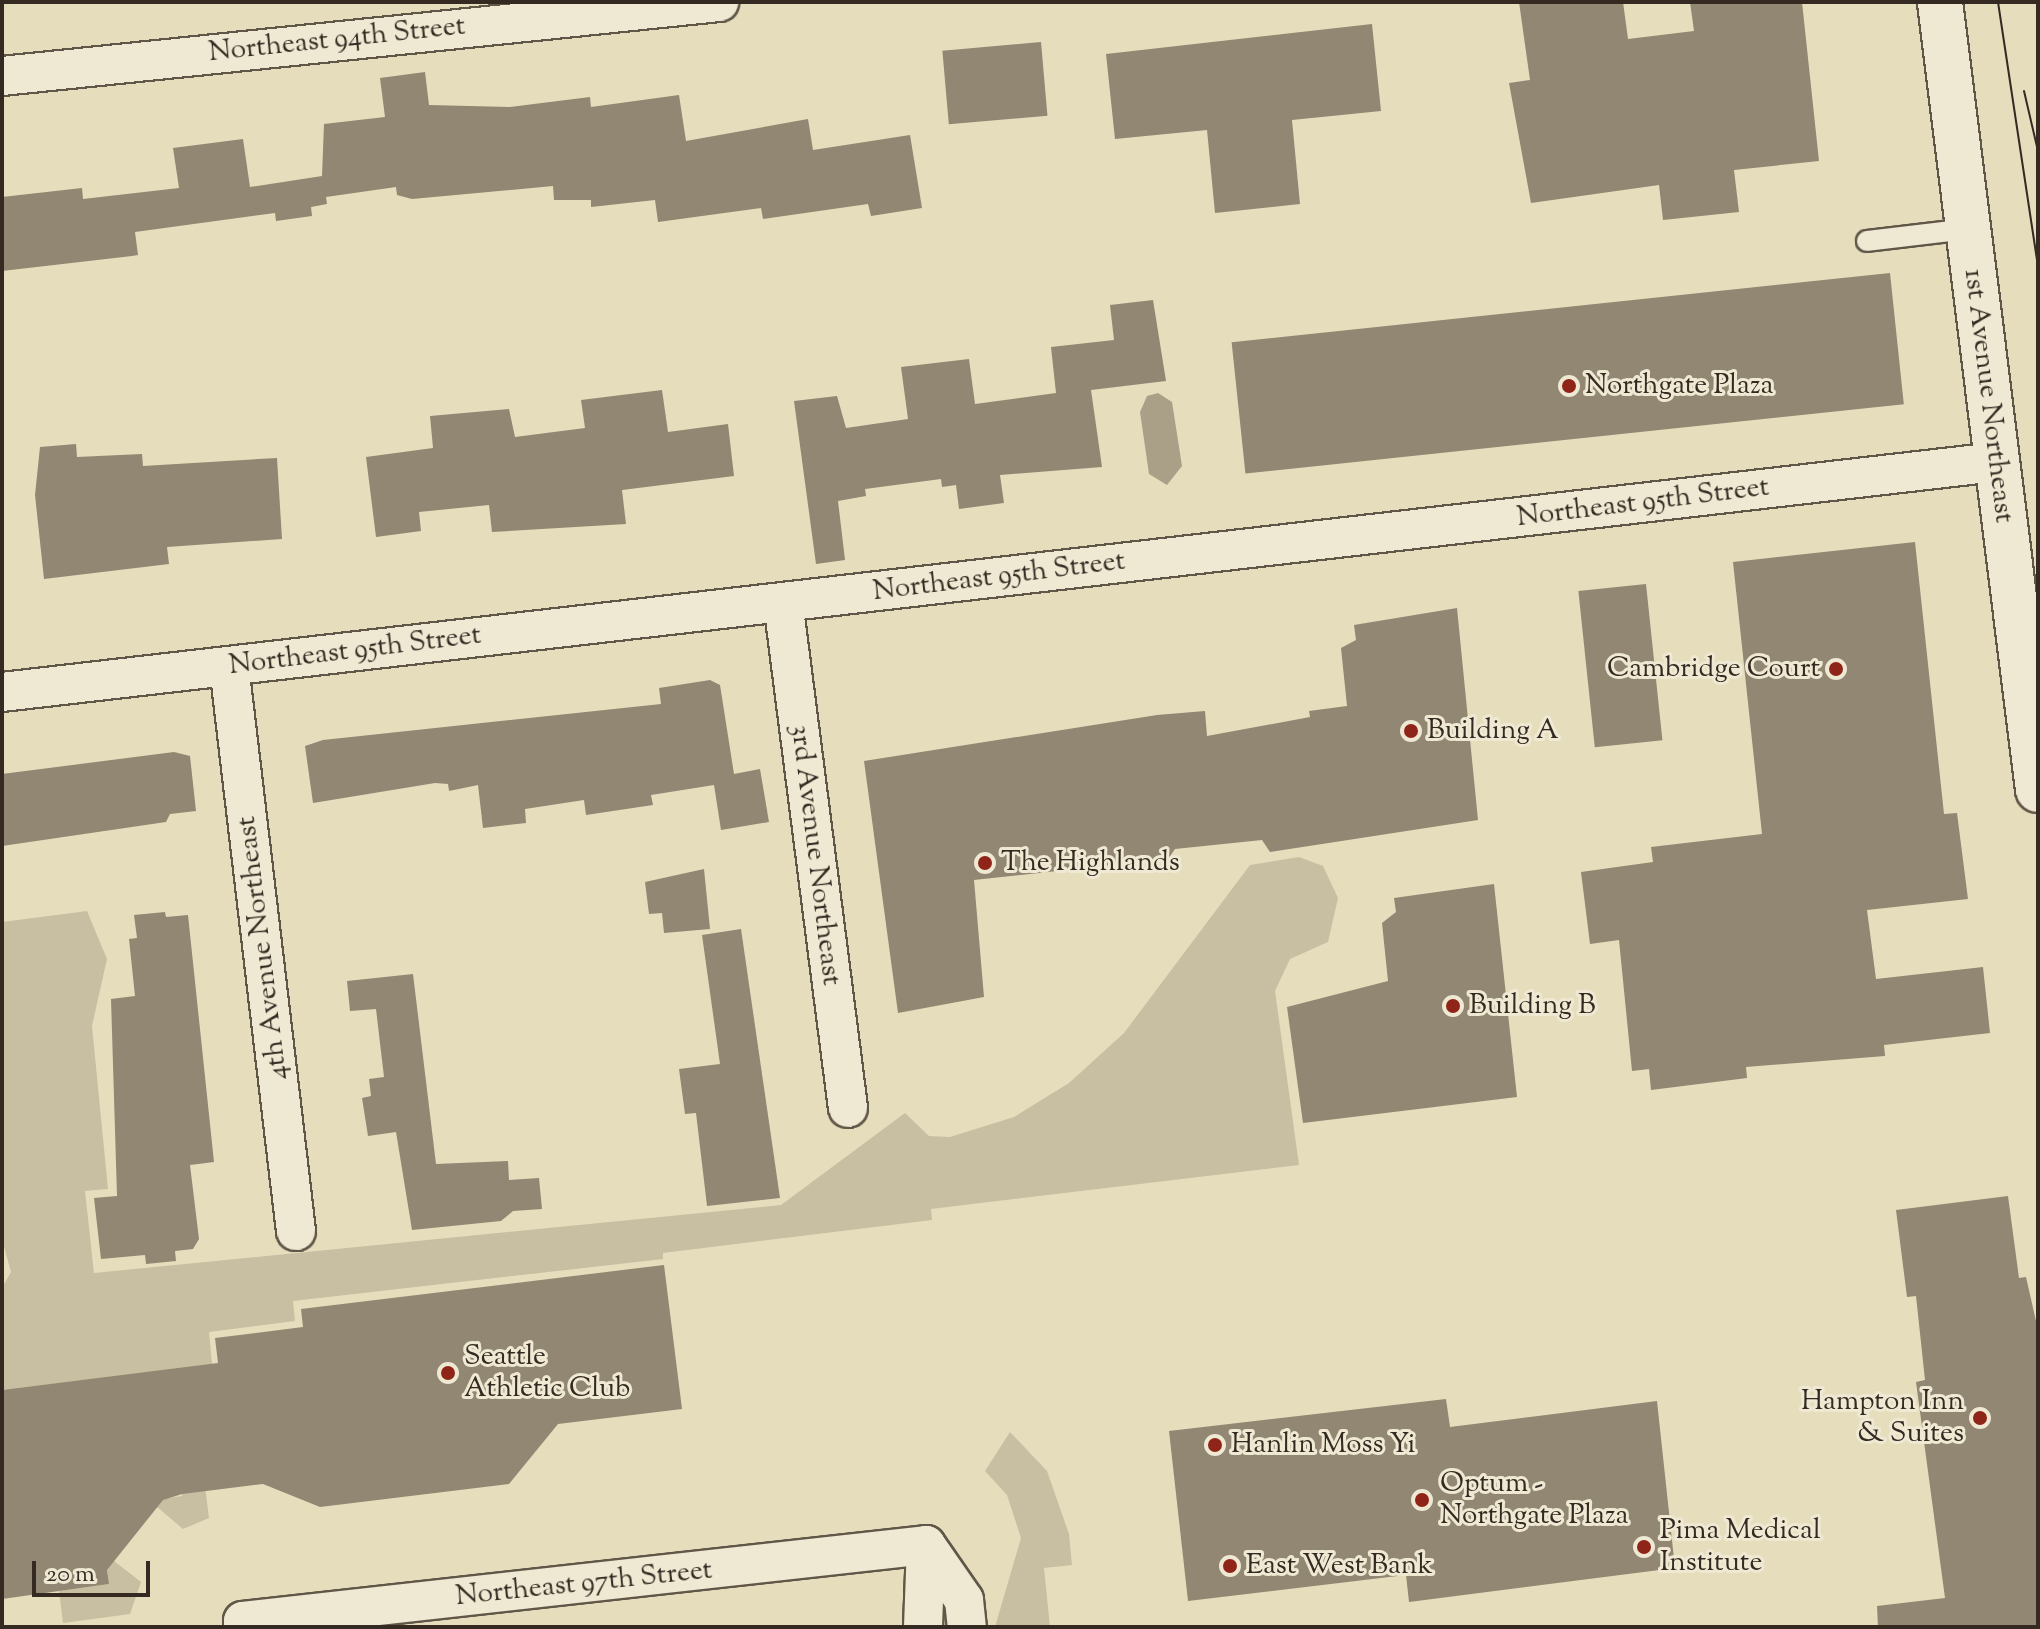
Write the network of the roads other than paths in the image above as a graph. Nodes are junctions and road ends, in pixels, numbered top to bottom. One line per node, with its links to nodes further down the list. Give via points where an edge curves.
1 (719, 2): 3 (street, Northeast 94th Street)
2 (1940, 2): 4 (street, 1st Avenue Northeast)
3 (2, 76)
4 (1967, 229): 5 (lane); 6 (street, 1st Avenue Northeast)
5 (1867, 241)
6 (1996, 462): 7 (street, Northeast 95th Street); 10 (street, 1st Avenue Northeast)
7 (783, 602): 8 (street, Northeast 95th Street); 11 (street, 3rd Avenue Northeast)
8 (229, 666): 9 (street, Northeast 95th Street); 12 (street, 4th Avenue Northeast)
9 (2, 692)
10 (2038, 790)
11 (848, 1108)
12 (296, 1231)
13 (926, 1545): 14 (street, Northeast 97th Street); 15 (street); 16 (street, via 964,1600)
14 (243, 1624)
15 (923, 1627)
16 (967, 1627)

